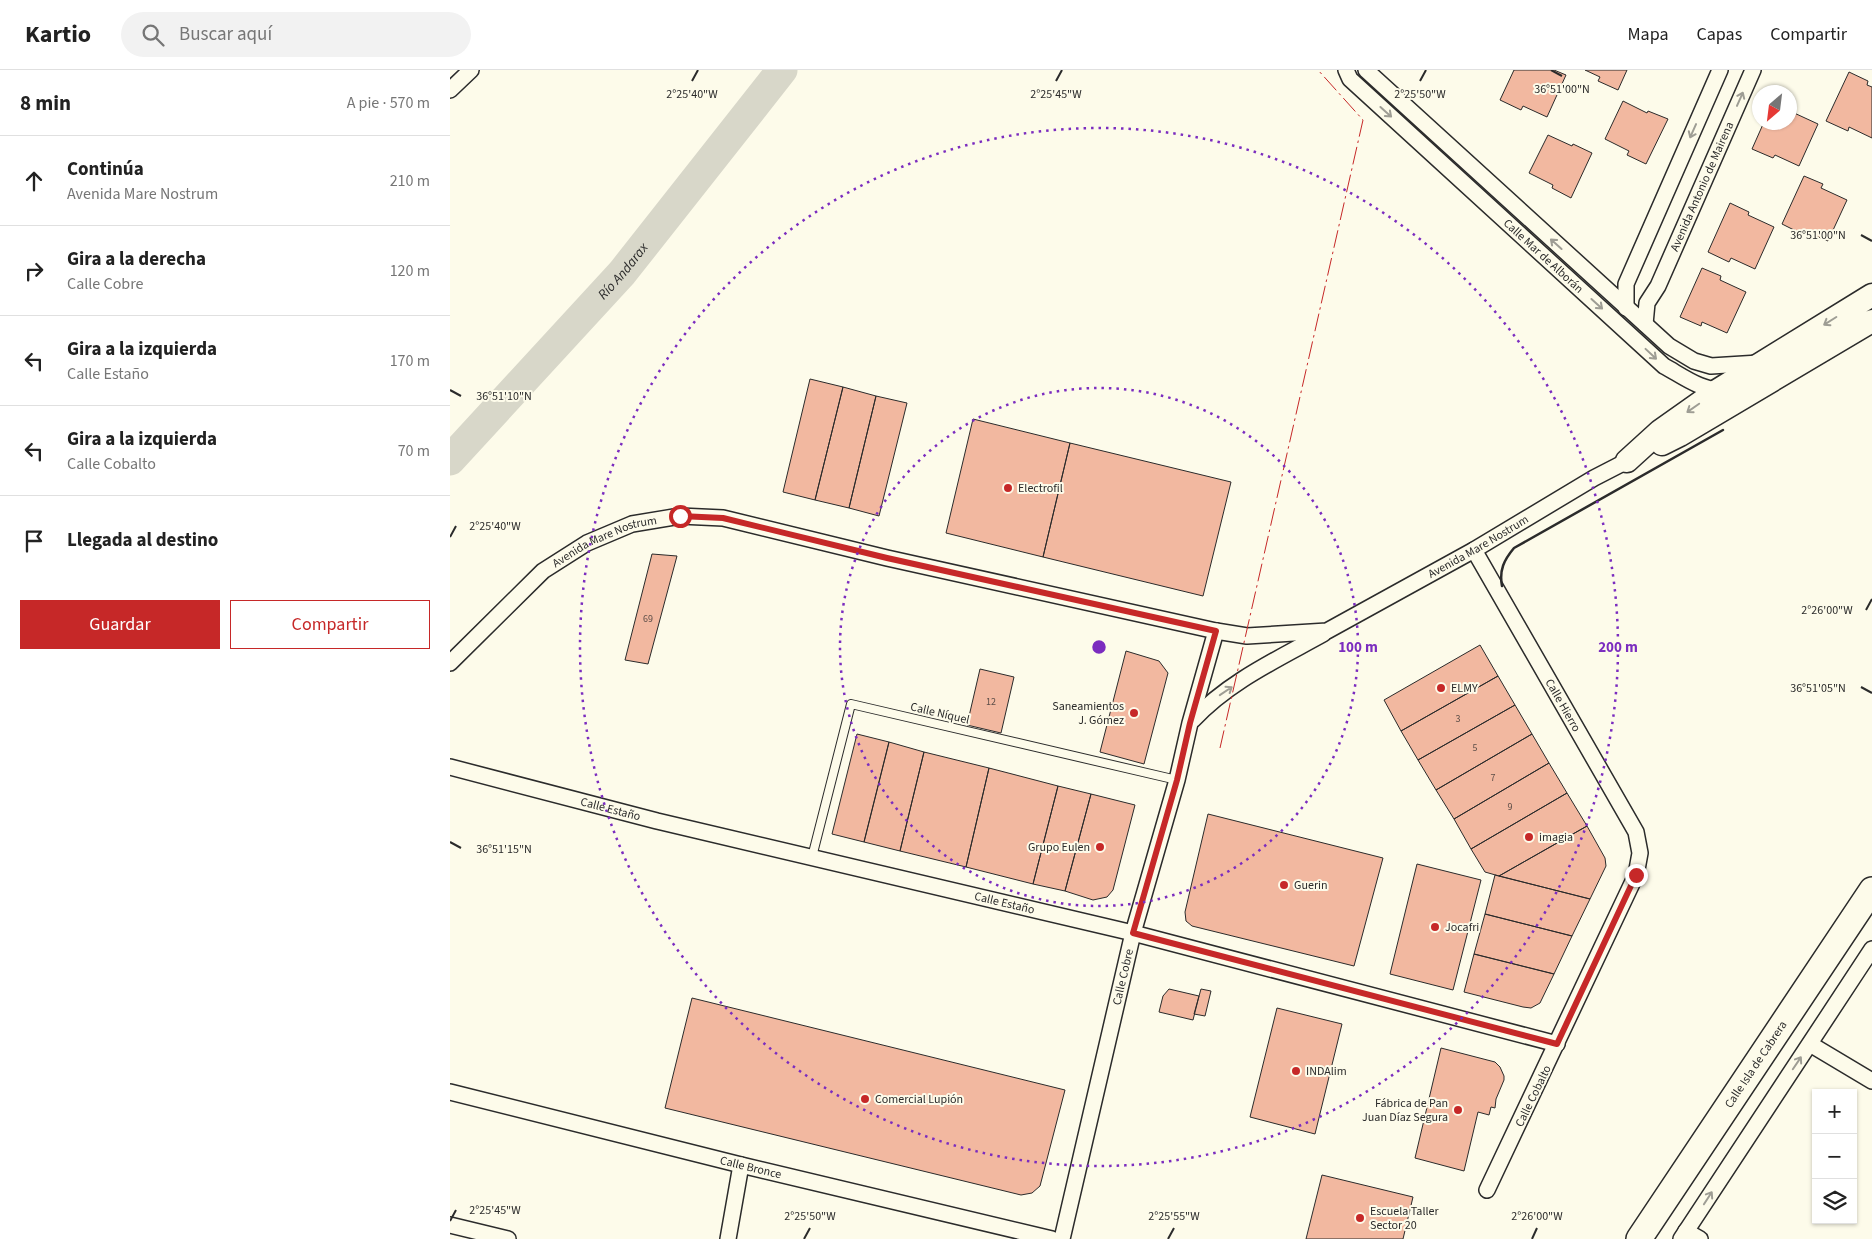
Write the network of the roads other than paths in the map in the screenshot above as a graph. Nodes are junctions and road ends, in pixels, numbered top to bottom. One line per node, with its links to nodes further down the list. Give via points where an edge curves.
1 (471, 70): 6 (street)
2 (1346, 70): 12 (street, Calle Mar de Alborán, one-way to 12, via 1350,79)
3 (1366, 70): 8 (street, Calle Mar de Alborán, one-way to 3)
4 (1720, 70): 7 (street, one-way to 7)
5 (1753, 70): 10 (street, Avenida Antonio de Mairena, one-way to 5, via 1658,286)
6 (450, 90)
7 (1626, 284): 8 (street); 11 (street)
8 (1605, 289): 11 (street, Calle Mar de Alborán)
9 (1872, 295): 15 (street, Avenida Mare Nostrum, one-way to 15)
10 (1647, 303): 11 (street); 14 (street, Avenida Antonio de Mairena)
11 (1626, 308): 12 (street); 14 (street, Calle Mar de Alborán)
12 (1615, 320): 16 (street, Calle Mar de Alborán, one-way to 16, via 1664,366 1695,383)
13 (1872, 321): 15 (street, Avenida Mare Nostrum)
14 (1645, 324): 15 (street, Calle Mar de Alborán, via 1669,346 1694,361)
15 (1765, 372): 16 (street, Avenida Mare Nostrum); 17 (street, Avenida Mare Nostrum, via 1680,435)
16 (1718, 390): 17 (street, Avenida Mare Nostrum, one-way to 17, via 1660,431)
17 (1627, 460): 18 (street, Avenida Mare Nostrum)
18 (1474, 550): 20 (street, Avenida Mare Nostrum); 26 (street, Calle Hierro, via 1636,832)
19 (1216, 631): 20 (street, Avenida Mare Nostrum, via 1246,636); 21 (street, Avenida Mare Nostrum, via 723,518 680,516 632,524 587,543 543,571); 22 (street, Calle Cobre)
20 (1327, 631): 22 (street, Avenida Mare Nostrum, one-way to 20, via 1207,704)
21 (450, 663)
22 (1190, 723): 24 (street, Calle Cobre)
23 (450, 766): 25 (street, Calle Estaño, via 657,821)
24 (1177, 780): 25 (lane, Calle Níquel, via 851,704); 28 (street, Calle Cobre)
25 (812, 857): 28 (street, Calle Estaño)
26 (1639, 864): 31 (street, Calle Cobalto)
27 (1872, 890): 43 (main road, Calle Isla de Cabrera)
28 (1133, 933): 31 (street, Calle Estaño); 42 (street, Calle Cobre)
29 (1872, 949): 30 (street)
30 (1867, 965): 32 (street)
31 (1557, 1044): 36 (street, Calle Cobalto)
32 (1810, 1044): 33 (street); 38 (street, one-way to 32)
33 (1872, 1081)
34 (450, 1092): 35 (street, Calle Bronce)
35 (741, 1165): 40 (street); 41 (street, Calle Bronce)
36 (1487, 1190)
37 (450, 1225): 39 (street)
38 (1684, 1235): 44 (street)
39 (508, 1239)
40 (728, 1239)
41 (1052, 1239)
42 (1062, 1239)
43 (1639, 1239)
44 (1700, 1239)

